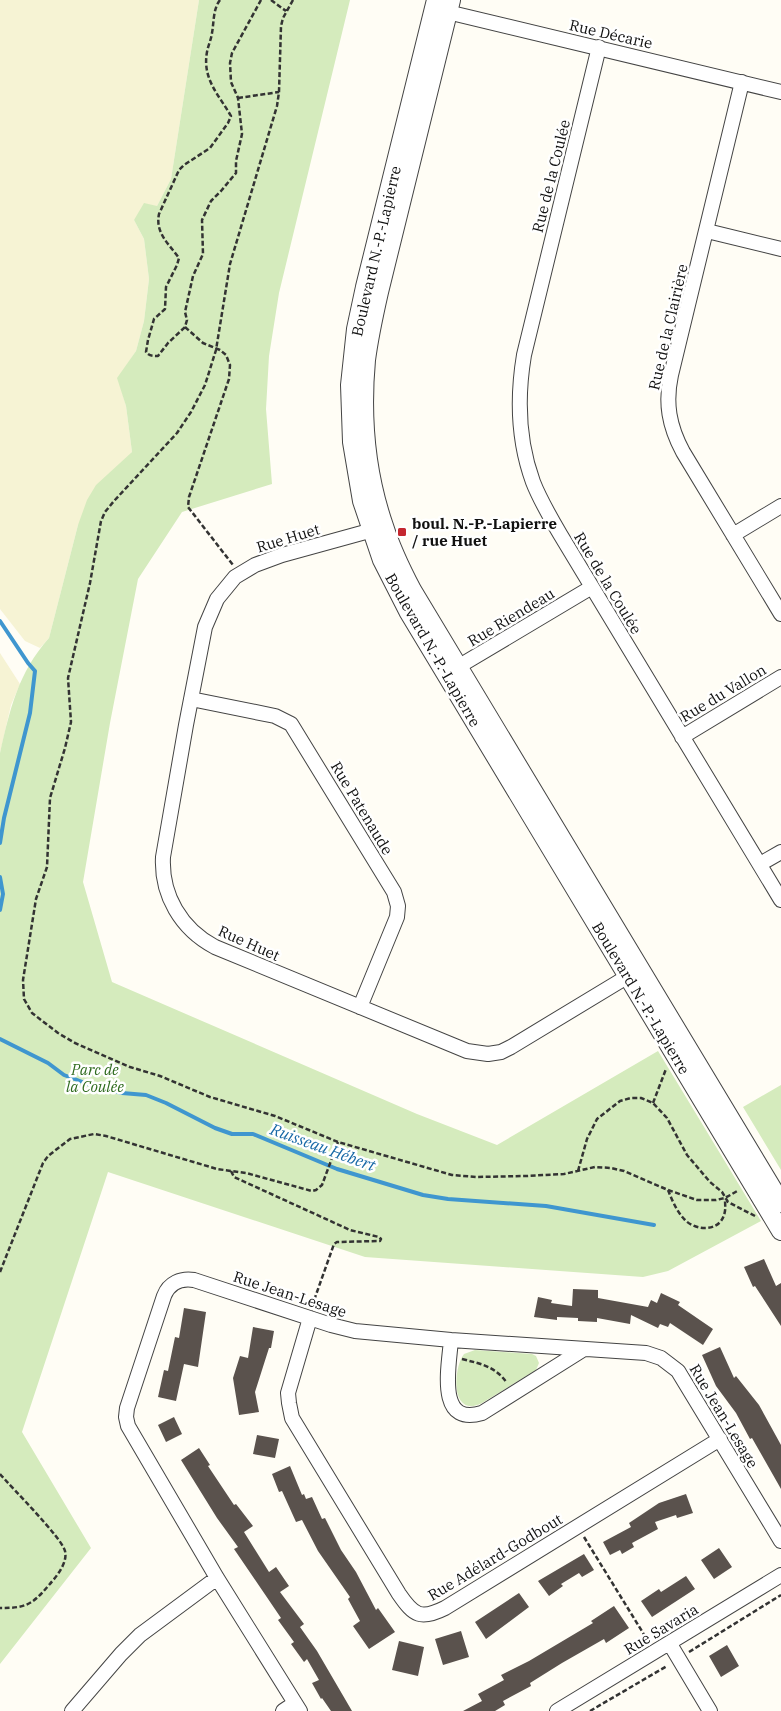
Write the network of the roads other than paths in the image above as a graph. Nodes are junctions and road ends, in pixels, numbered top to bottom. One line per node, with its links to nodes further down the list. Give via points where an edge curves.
1 (442, 5): 2 (street, Rue Décarie); 8 (street, Boulevard N.-P.-Lapierre, via 365,287 352,361 352,442 362,500)
2 (599, 47): 3 (street, Rue Décarie); 10 (street, Rue de la Coulée, via 524,355 520,397 522,434 533,483)
3 (742, 82): 4 (street, Rue Décarie); 5 (street, Rue de la Clairière)
4 (781, 92)
5 (707, 230): 6 (street); 9 (street, Rue de la Clairière, via 671,375 668,407 675,437)
6 (781, 249)
7 (781, 506): 9 (street)
8 (377, 528): 12 (street, Boulevard N.-P.-Lapierre); 14 (street, Rue Huet, via 268,560 235,577 209,614)
9 (734, 535): 11 (street, Rue de la Clairière)
10 (592, 587): 12 (street, Rue Riendeau); 15 (street, Rue de la Coulée)
11 (781, 614)
12 (452, 671): 19 (street, Boulevard N.-P.-Lapierre)
13 (781, 677): 15 (street, Rue du Vallon)
14 (191, 700): 20 (street, Rue Patenaude, via 275,716 291,724 394,892 398,917); 20 (street, Rue Huet, via 163,857 163,875 173,907 196,935 207,943)
15 (682, 737): 17 (street, Rue de la Coulée)
16 (781, 852): 17 (street)
17 (760, 864): 18 (street, Rue de la Coulée)
18 (781, 900)
19 (634, 973): 20 (street, Rue Huet, via 511,1047 488,1054 467,1052); 21 (street, Boulevard N.-P.-Lapierre); 22 (street, Boulevard N.-P.-Lapierre)
20 (360, 1007)
21 (781, 1203)
22 (781, 1231)
23 (310, 1313): 24 (street, Rue Jean-Lesage, via 355,1331); 26 (street, Rue Adélard-Godbout, via 288,1393 291,1413 399,1594 410,1608 420,1614 429,1615 445,1608); 29 (street, Rue Jean-Lesage, via 194,1280 184,1279 165,1292 127,1408 127,1421 131,1433)
24 (451, 1340): 25 (street, Rue Jean-Lesage); 25 (street, via 449,1398 458,1411 471,1415 482,1413)
25 (584, 1349): 26 (street, Rue Jean-Lesage, via 646,1353 667,1361 678,1371)
26 (720, 1440): 27 (street, Rue Jean-Lesage)
27 (781, 1542)
28 (781, 1575): 30 (street, Rue Savaria)
29 (218, 1578): 31 (street, Rue Jean-Lesage); 32 (street, via 140,1635)
30 (670, 1644): 33 (street, Rue Savaria); 34 (street)
31 (293, 1708)
32 (72, 1711)
33 (557, 1711)
34 (710, 1711)

